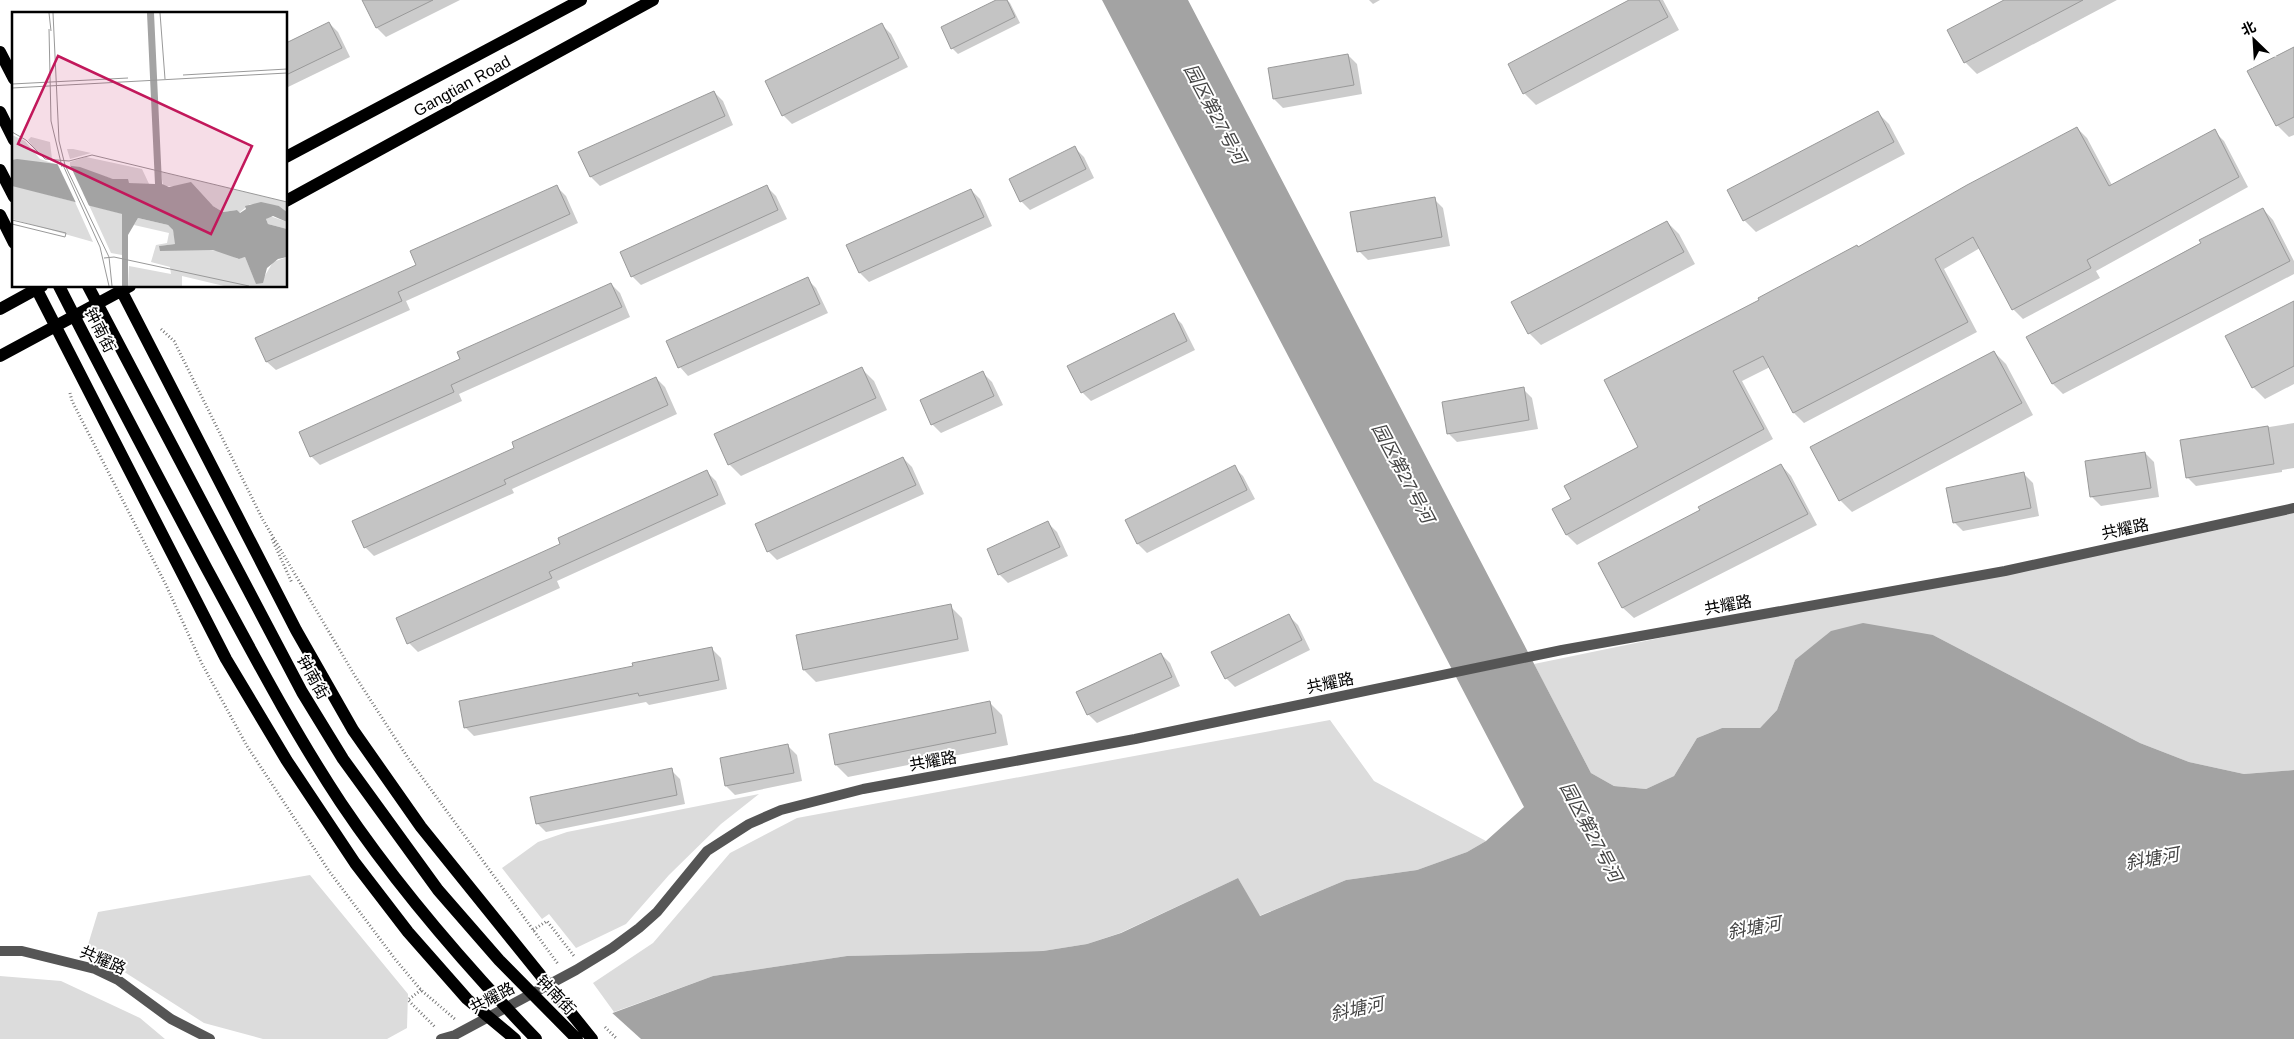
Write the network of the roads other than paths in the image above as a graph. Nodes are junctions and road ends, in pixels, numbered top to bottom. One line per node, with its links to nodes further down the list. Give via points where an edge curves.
1 (581, 0): 7 (main road, Gangtian Road)
2 (653, 0): 10 (main road, Gangtian Road)
3 (0, 52): 4 (main road)
4 (12, 75)
5 (0, 112): 6 (main road)
6 (12, 136)
7 (288, 156)
8 (0, 170): 9 (main road)
9 (12, 193)
10 (288, 200)
11 (0, 215): 12 (main road)
12 (12, 239)
13 (36, 288): 18 (main road)
14 (38, 288): 19 (main road)
15 (60, 288): 26 (main road, 钟南街, via 239,629 341,803 433,925)
16 (89, 288): 27 (main road, 钟南街, via 302,692 343,759 438,890 499,960)
17 (123, 288): 19 (main road); 28 (main road, via 296,630 353,730 421,827)
18 (0, 308)
19 (55, 326): 20 (main road); 25 (main road, via 226,659 287,761 355,863 408,932 467,998)
20 (0, 356)
21 (2294, 508): 23 (street, 共耀路, via 2005,571 1562,650 1135,739 863,789 781,810 749,824 707,851 645,923 582,966 455,1035)
22 (0, 950): 24 (street, 共耀路, via 22,951 95,969 118,980 171,1019)
23 (443, 1038)
24 (210, 1039)
25 (515, 1039)
26 (536, 1039)
27 (577, 1039)
28 (592, 1039)

